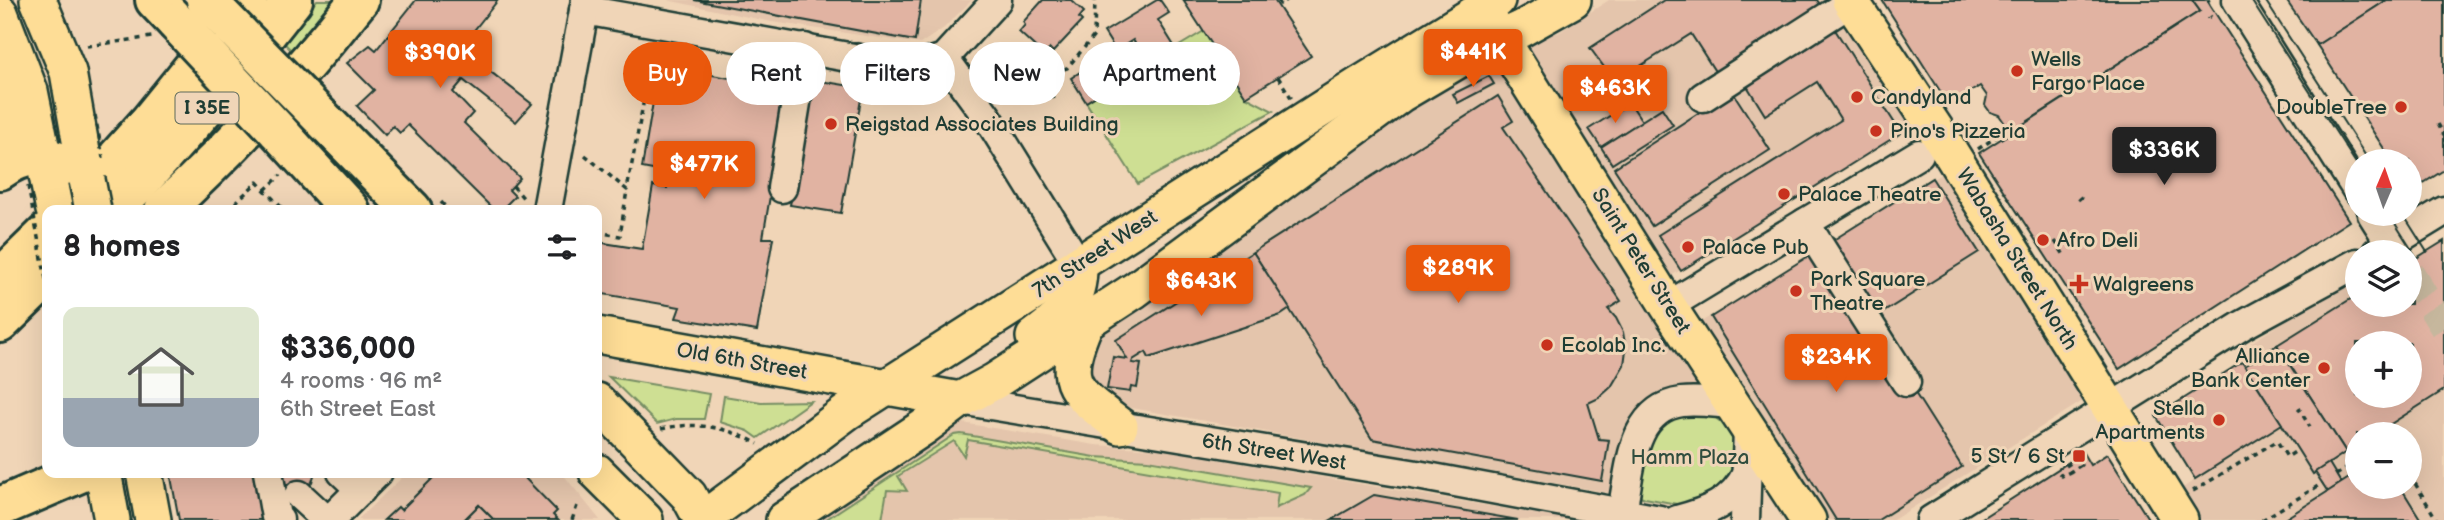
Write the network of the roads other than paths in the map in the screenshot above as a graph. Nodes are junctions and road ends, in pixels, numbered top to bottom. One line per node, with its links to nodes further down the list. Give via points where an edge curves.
1 (38, 0): 24 (main road, via 68,72 79,131)
2 (206, 0): 29 (highway, bridge)
3 (248, 0): 24 (highway, I 35E)
4 (293, 0): 26 (highway, I 35E, via 242,67)
5 (359, 0): 27 (highway, via 273,102)
6 (997, 0): 15 (street)
7 (1573, 0): 12 (main road, 7th Street West)
8 (2237, 0): 22 (street)
9 (1851, 1): 18 (street); 50 (main road, Wabasha Street North, via 1978,167)
10 (585, 5): 14 (street); 30 (street)
11 (165, 11): 28 (highway, bridge)
12 (1489, 12): 35 (main road, 7th Street West, via 1359,85); 39 (main road, Saint Peter Street); 42 (main road, 7th Street West, via 1420,82)
13 (0, 13): 21 (main road, via 30,91)
14 (774, 42)
15 (955, 46)
16 (0, 59): 21 (highway, via 16,108 18,133 12,151)
17 (955, 73): 35 (street)
18 (1703, 97)
19 (796, 105): 23 (street)
20 (1919, 154): 32 (street)
21 (29, 167): 24 (highway, via 63,162); 25 (main road)
22 (2345, 171)
23 (782, 188)
24 (83, 200)
25 (51, 205)
26 (118, 205)
27 (169, 205)
28 (345, 205)
29 (407, 205)
30 (537, 205)
31 (2444, 211): 34 (street)
32 (1805, 223): 39 (street); 46 (street)
33 (42, 238): 37 (highway)
34 (2401, 240)
35 (1079, 265): 45 (main road, via 1075,296 1062,316 1030,340); 47 (main road, 7th Street West)
36 (2345, 270): 50 (street, via 2243,325)
37 (0, 279)
38 (42, 282): 41 (highway)
39 (1668, 306): 51 (main road, Saint Peter Street)
40 (42, 314): 44 (highway)
41 (0, 323)
42 (1085, 324): 45 (main road, 7th Street West); 52 (main road, via 1073,352 1073,378 1084,398)
43 (602, 336): 47 (main road, Old 6th Street)
44 (0, 346)
45 (995, 381): 48 (main road, 7th Street West)
46 (1906, 382)
47 (888, 387): 48 (main road, 6th Street West); 71 (main road, 7th Street West, via 796,448)
48 (960, 400): 52 (street, 6th Street West); 72 (main road, 7th Street West)
49 (602, 406): 71 (main road, via 689,496)
50 (2110, 408): 63 (main road, Wabasha Street North); 77 (street)
51 (1740, 416): 53 (street); 64 (street, via 1683,402 1647,421 1634,445); 76 (main road, Saint Peter Street)
52 (1119, 426): 64 (street, 6th Street West, via 1417,475)
53 (1746, 473): 74 (street, via 1733,494 1714,508); 75 (street)
54 (68, 478): 62 (highway)
55 (104, 478): 65 (main road)
56 (145, 478): 66 (main road)
57 (269, 478): 67 (street)
58 (360, 478): 68 (street)
59 (598, 478): 69 (main road)
60 (602, 478): 70 (main road)
61 (299, 495): 68 (street)
62 (0, 507)
63 (2184, 507)
64 (1621, 517): 73 (street, 6th Street West)
65 (113, 520)
66 (153, 520)
67 (279, 520)
68 (328, 520)
69 (610, 520)
70 (645, 520)
71 (702, 520)
72 (784, 520)
73 (1660, 520)
74 (1677, 520)
75 (1745, 520)
76 (1808, 520)
77 (1931, 520)

